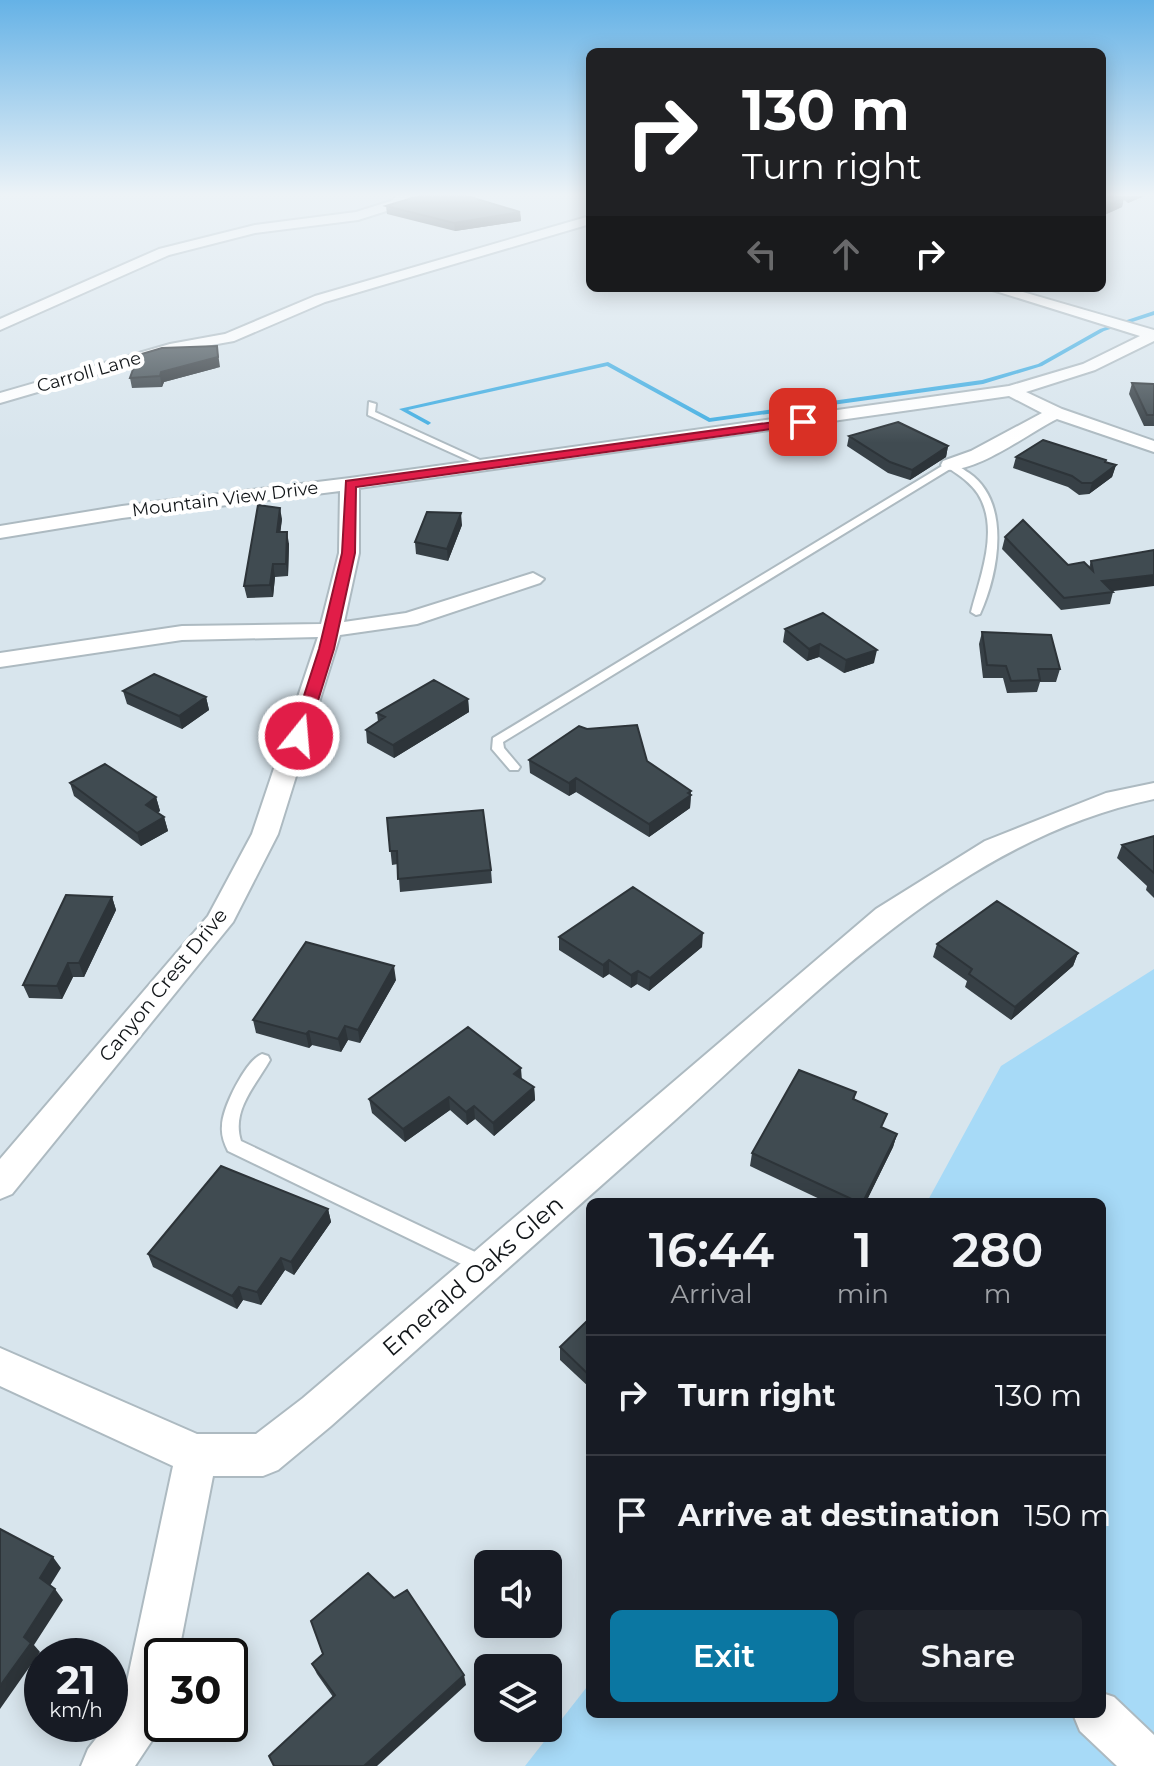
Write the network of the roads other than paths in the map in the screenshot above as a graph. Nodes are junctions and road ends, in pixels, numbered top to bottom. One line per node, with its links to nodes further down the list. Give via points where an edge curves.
1 (105, 278): 4 (street)
2 (390, 278): 7 (street, Carroll Lane, via 320,299 229,338 176,347)
3 (1007, 292): 5 (street)
4 (0, 325)
5 (1154, 335): 6 (street, Mountain View Drive, via 1089,367)
6 (1011, 391): 9 (street); 11 (street, Mountain View Drive)
7 (0, 398)
8 (372, 404): 11 (lane, via 371,413)
9 (1056, 413): 10 (street); 12 (street, via 971,460)
10 (1154, 447)
11 (486, 465): 13 (street, Mountain View Drive)
12 (950, 465): 16 (lane, via 969,474 992,507 991,555); 19 (lane, via 507,734 497,741 498,749)
13 (350, 484): 14 (street, Mountain View Drive); 17 (street, Canyon Crest Drive, via 349,553)
14 (0, 532)
15 (533, 579): 17 (street, via 409,619)
16 (976, 612)
17 (331, 630): 18 (street, via 182,633); 22 (street, Canyon Crest Drive, via 265,834 219,922)
18 (0, 660)
19 (514, 767)
20 (1154, 791): 23 (street, Emerald Oaks Glen, via 1115,799 995,847 886,916)
21 (262, 1060): 23 (lane, via 232,1107 228,1134 234,1146)
22 (0, 1184)
23 (486, 1266): 25 (street, Emerald Oaks Glen, via 263,1455)
24 (0, 1367): 25 (street, Emerald Oaks Glen)
25 (196, 1455): 27 (street, via 143,1716)
26 (1101, 1718): 28 (street)
27 (105, 1766)
28 (1152, 1766)

